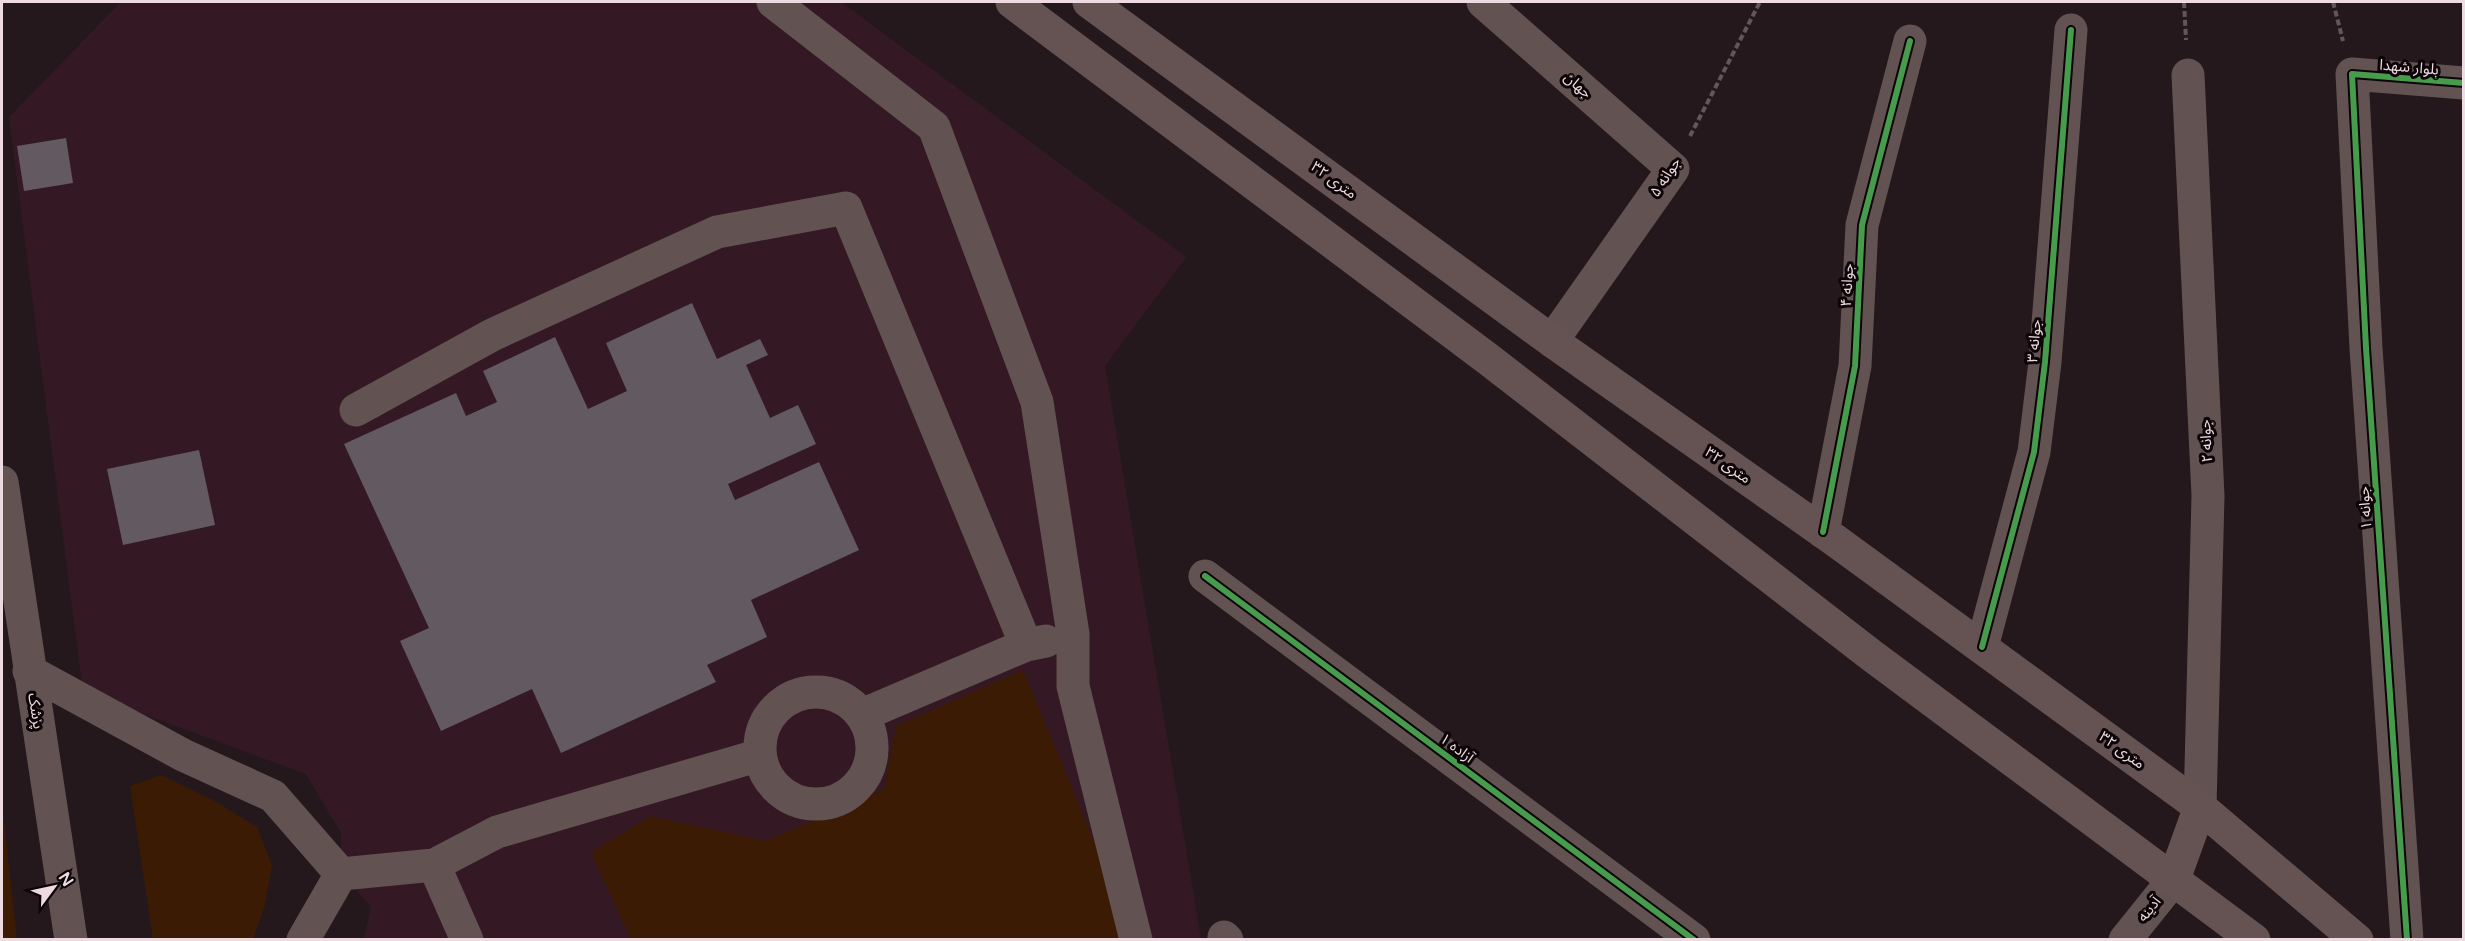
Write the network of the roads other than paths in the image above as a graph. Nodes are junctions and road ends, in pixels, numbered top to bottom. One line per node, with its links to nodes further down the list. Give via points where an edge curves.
1 (773, 2): 18 (street, via 934,127 1037,402)
2 (1012, 2): 12 (main road)
3 (1089, 2): 10 (main road, ۳۲ متری)
4 (1483, 2): 11 (street, جهان)
5 (2071, 30): 20 (street, جوانه ۳, via 2045,362 2034,452)
6 (1910, 41): 16 (street, جوانه ۴, via 1862,225 1856,366)
7 (2352, 74): 9 (street, بلوار شهدا); 36 (street, جوانه ۱, via 2367,360)
8 (2188, 75): 24 (street, جوانه ۲, via 2208,496)
9 (2463, 83)
10 (1295, 152): 12 (main road); 13 (main road, ۳۲ متری)
11 (1673, 169): 13 (street, جوانه ۵)
12 (1265, 192): 27 (main road, via 1871,655)
13 (1552, 341): 16 (main road, ۳۲ متری)
14 (356, 410): 19 (street, via 492,335 717,232 846,208)
15 (2, 482): 21 (street, پزشک)
16 (1823, 532): 20 (main road, ۳۲ متری)
17 (1205, 576): 28 (street, آزاده ۱)
18 (1073, 634): 19 (street); 32 (street, via 1073,686)
19 (1026, 645): 22 (street)
20 (1982, 647): 24 (main road, ۳۲ متری)
21 (29, 671): 26 (street, via 183,755 273,796); 29 (street, پزشک)
22 (862, 715): 23 (street, via 832,694 795,695 767,719 760,737); 23 (street, via 874,750 869,768 846,796 828,803 809,804 792,799 766,773)
23 (760, 755): 25 (street, via 497,832)
24 (2200, 807): 27 (main road); 35 (main road, ۳۲ متری)
25 (434, 865): 26 (street); 31 (street)
26 (341, 874): 30 (street)
27 (2174, 879): 33 (street, آدینه); 34 (main road)
28 (1672, 933)
29 (71, 939)
30 (303, 939)
31 (467, 939)
32 (1136, 939)
33 (2125, 939)
34 (2254, 939)
35 (2357, 939)
36 (2407, 939)

